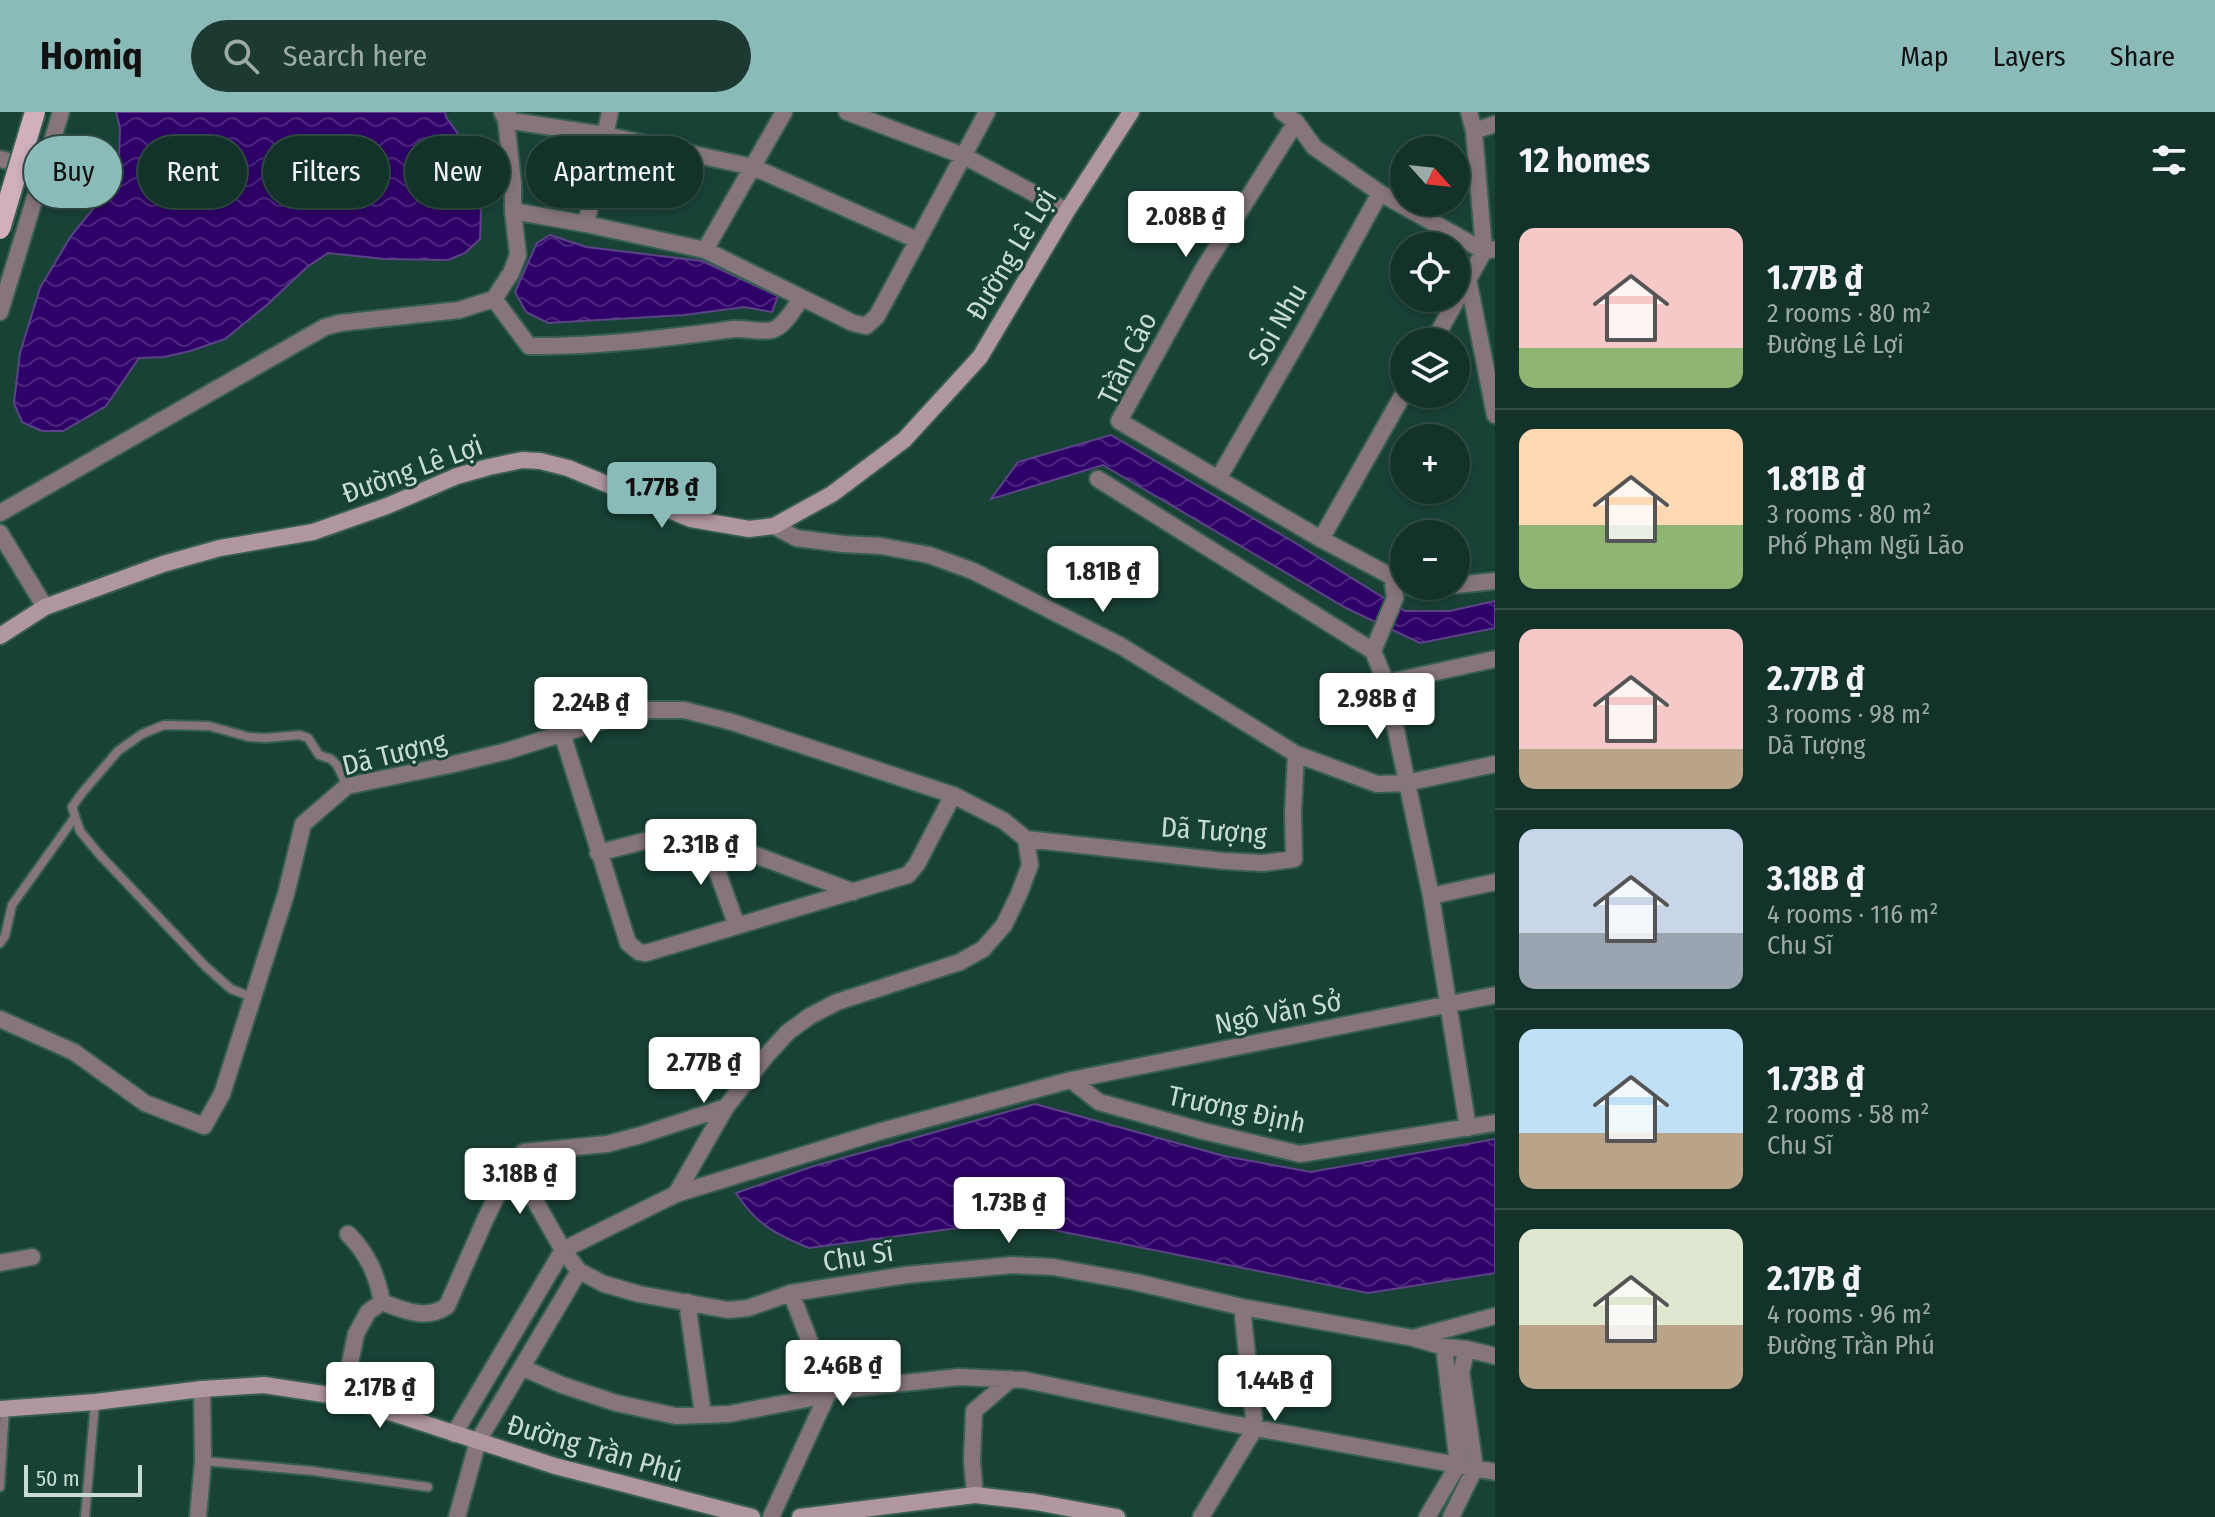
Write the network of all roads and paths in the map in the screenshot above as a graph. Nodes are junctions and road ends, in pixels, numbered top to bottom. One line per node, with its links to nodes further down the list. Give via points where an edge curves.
1 (21, 112): 20 (main road)
2 (35, 112): 26 (main road, bridge)
3 (61, 112): 15 (street)
4 (610, 112): 14 (street)
5 (784, 112): 19 (street)
6 (847, 112): 16 (street)
7 (987, 112): 16 (street)
8 (1131, 112): 24 (street, Đường Lê Lợi)
9 (1469, 112): 13 (street)
10 (506, 115): 14 (street); 23 (street)
11 (1289, 117): 21 (street, via 1314,147); 38 (street, Trần Cảo, via 1119,421)
12 (1495, 124): 13 (street)
13 (1474, 131): 29 (street)
14 (605, 135): 19 (street); 25 (street)
15 (54, 136)
16 (964, 156): 24 (street); 27 (street)
17 (0, 159): 18 (street)
18 (24, 164)
19 (753, 167): 27 (street); 28 (street)
20 (0, 184)
21 (1380, 193): 29 (street); 38 (street, Soi Nhu)
22 (32, 208): 34 (street)
23 (513, 211): 25 (street); 32 (street, via 518,255)
24 (1067, 211): 40 (street, Đường Lê Lợi, via 980,357 904,440 832,494)
25 (586, 224): 28 (street)
26 (0, 229)
27 (917, 240): 33 (street, via 877,316 866,326)
28 (705, 250): 33 (street)
29 (1490, 250): 30 (street)
30 (1470, 276)
31 (1470, 289): 36 (street)
32 (494, 299): 33 (street, via 529,346 545,346 770,330); 39 (street, via 459,310 325,327)
33 (801, 299)
34 (0, 312)
35 (1395, 408): 42 (street)
36 (1495, 415)
37 (1098, 479): 49 (street)
38 (1218, 479): 42 (street, Trần Cảo)
39 (0, 513)
40 (774, 526): 47 (street, Đường Lê Lợi, via 749,529 691,519 568,468 522,460 457,476 313,532 220,548); 53 (street, via 796,538 881,546 973,571 1121,646)
41 (0, 533): 47 (street)
42 (1321, 539): 43 (street, Trần Cảo)
43 (1390, 576)
44 (1495, 581): 45 (street)
45 (1470, 584)
46 (1394, 600): 49 (street)
47 (45, 607): 48 (street, Đường Lê Lợi)
48 (0, 636)
49 (1375, 646): 51 (street)
50 (1495, 659): 51 (street)
51 (1386, 683): 55 (street)
52 (562, 733): 56 (street, Dã Tượng, via 467,761); 57 (street, Dã Tượng, via 637,710 684,710); 61 (street)
53 (1296, 754): 55 (street, via 1377,784); 60 (street, Dã Tượng, via 1294,859 1224,861)
54 (1495, 764): 55 (street)
55 (1406, 783): 64 (street)
56 (347, 786): 58 (lane, via 337,765 300,735 249,737 209,726 164,725 118,751 72,807); 68 (street, Dã Tượng, via 303,824)
57 (953, 795): 60 (street, Dã Tượng, via 1004,821); 63 (street, via 908,875)
58 (75, 817): 66 (lane, via 12,905); 68 (lane, via 99,854 205,966 231,989)
59 (704, 835): 61 (street, via 683,831); 63 (street); 65 (street)
60 (1026, 839): 72 (street, via 1030,865 1019,894 1004,925 983,949 810,1016 788,1032)
61 (598, 853): 65 (street, via 628,943 639,952)
62 (1495, 882): 64 (street)
63 (854, 892): 65 (street)
64 (1431, 896): 69 (street)
65 (737, 926)
66 (0, 943)
67 (1495, 995): 69 (street, Ngô Văn Sở)
68 (252, 997): 70 (street, Dã Tượng, via 222,1094 204,1126 145,1103 74,1052)
69 (1448, 1005): 71 (street, Ngô Văn Sở); 74 (street)
70 (0, 1019)
71 (1071, 1080): 74 (street, Trương Định, via 1099,1102 1300,1154); 76 (street, Ngô Văn Sở)
72 (726, 1107): 75 (street, via 607,1144 524,1152); 76 (street)
73 (1495, 1123): 74 (street, Trương Định)
74 (1468, 1128)
75 (513, 1162): 78 (street, Chu Sĩ); 83 (street, via 447,1306 438,1312 414,1313)
76 (676, 1194): 78 (street)
77 (348, 1234): 83 (street, via 370,1262)
78 (563, 1250): 81 (street, Chu Sĩ); 100 (street)
79 (32, 1257): 80 (street)
80 (0, 1263)
81 (579, 1271): 84 (street, Chu Sĩ, via 623,1290); 91 (street)
82 (791, 1293): 84 (street, Chu Sĩ, via 728,1310); 85 (street, Chu Sĩ, via 1013,1265 1135,1282); 94 (street)
83 (382, 1302): 95 (street, via 368,1312 356,1334)
84 (687, 1302): 98 (street)
85 (1242, 1307): 87 (street, Chu Sĩ); 99 (street)
86 (1495, 1316): 87 (street, Chu Sĩ)
87 (1413, 1338): 88 (street, Chu Sĩ)
88 (1444, 1347): 89 (street, Chu Sĩ); 103 (street)
89 (1467, 1349): 90 (street, Chu Sĩ); 103 (street, via 1461,1372)
90 (1495, 1356)
91 (523, 1368): 98 (street, via 616,1403 676,1416); 101 (street)
92 (1011, 1379): 94 (street, via 959,1377); 99 (street); 107 (street, via 974,1411)
93 (202, 1389): 95 (street, Đường Trần Phú, via 264,1385); 96 (street, Đường Trần Phú); 102 (street)
94 (829, 1391): 98 (street); 112 (street)
95 (343, 1397): 100 (street, Đường Trần Phú)
96 (95, 1402): 97 (street, Đường Trần Phú); 108 (lane)
97 (3, 1409): 105 (lane)
98 (703, 1415)
99 (1255, 1428): 103 (street); 115 (street)
100 (454, 1434): 101 (street, Đường Trần Phú)
101 (478, 1441): 110 (street); 111 (street, Đường Trần Phú)
102 (203, 1461): 106 (lane); 109 (street)
103 (1466, 1467): 104 (street); 116 (street); 117 (street)
104 (1495, 1472)
105 (0, 1487)
106 (428, 1487)
107 (975, 1495): 113 (street); 114 (street)
108 (85, 1517)
109 (198, 1517)
110 (457, 1517)
111 (752, 1517)
112 (771, 1517)
113 (800, 1517)
114 (1117, 1517)
115 (1201, 1517)
116 (1427, 1517)
117 (1451, 1517)

